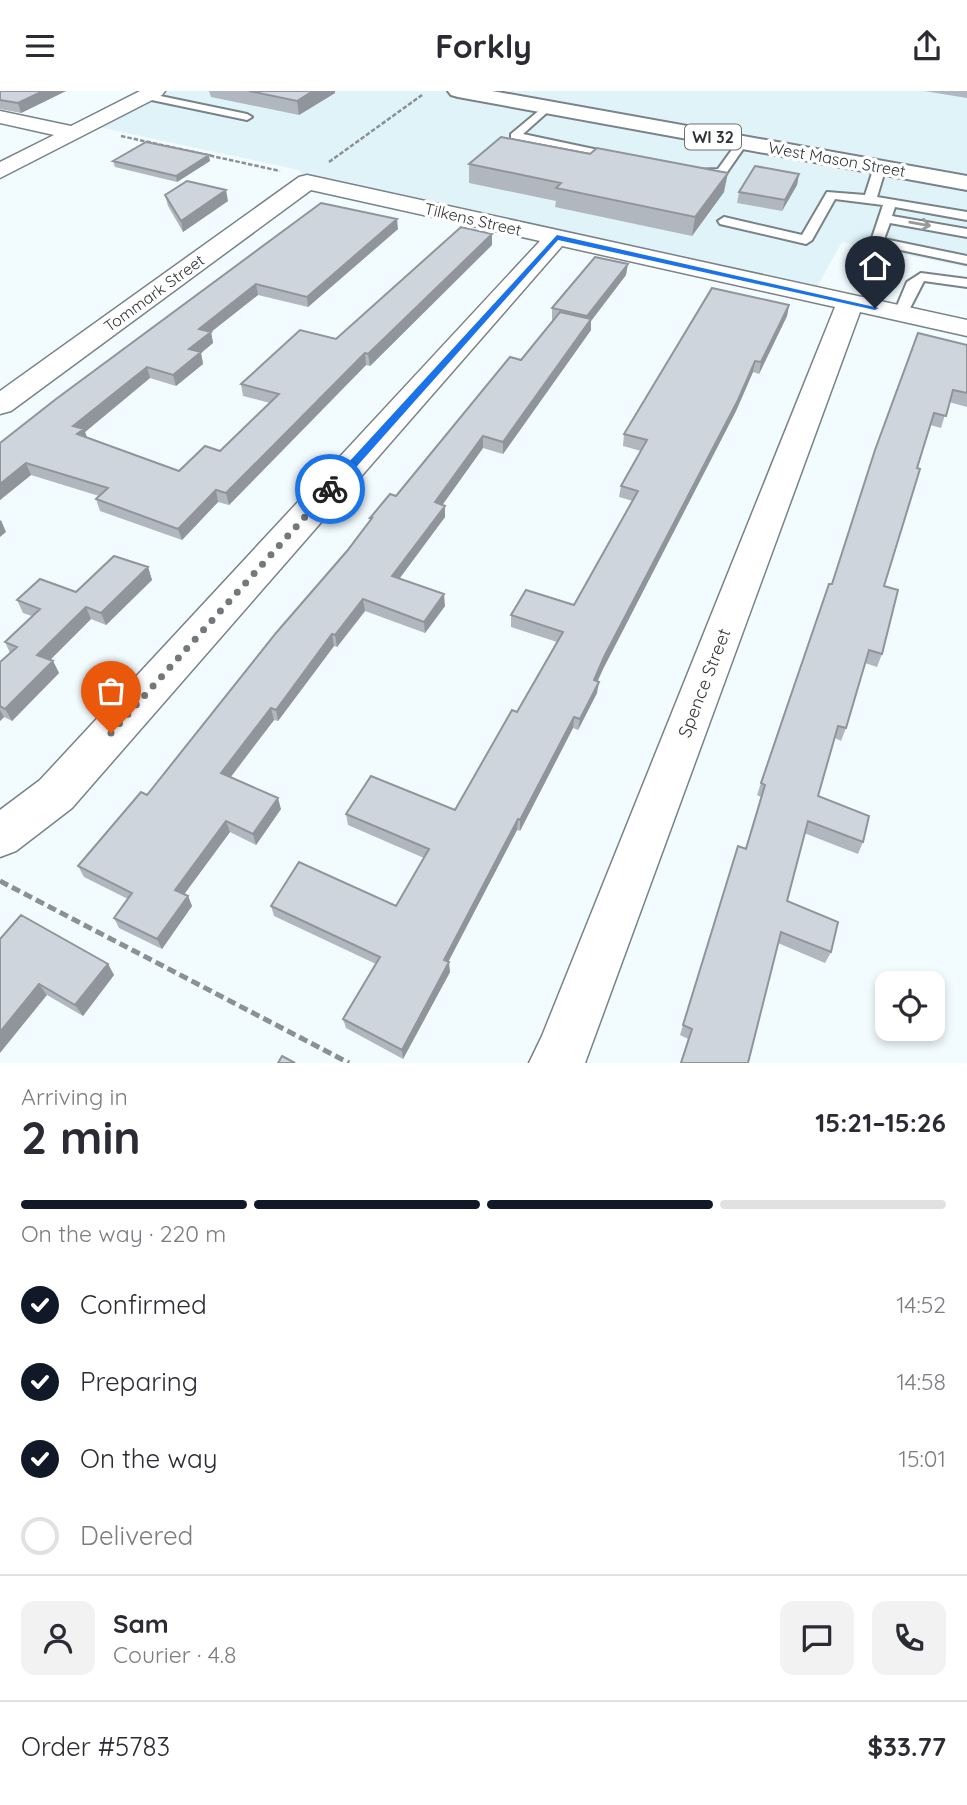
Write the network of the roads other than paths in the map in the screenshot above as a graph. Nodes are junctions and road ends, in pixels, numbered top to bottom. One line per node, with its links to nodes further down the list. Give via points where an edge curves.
1 (458, 91): 3 (main road, West Mason Street / WI 32)
2 (150, 93): 5 (lane); 6 (street)
3 (547, 107): 7 (main road, West Mason Street / WI 32); 8 (lane, via 515,136)
4 (0, 117): 6 (street)
5 (247, 117)
6 (79, 130): 11 (street)
7 (743, 142): 9 (main road, West Mason Street / WI 32); 10 (lane, via 721,173)
8 (630, 159)
9 (880, 167): 13 (main road, West Mason Street / WI 32); 14 (lane)
10 (682, 169)
11 (0, 171)
12 (307, 182): 20 (street, Tilkens Street); 27 (street, Tommark Street)
13 (967, 183)
14 (870, 199): 15 (lane); 18 (lane, via 831,195 806,240)
15 (890, 203): 16 (lane); 17 (lane)
16 (967, 216)
17 (885, 218): 19 (lane, one-way to 19); 21 (lane, via 877,241)
18 (724, 221)
19 (961, 232): 21 (lane)
20 (557, 237): 24 (street, Tilkens Street); 28 (street, via 56,794)
21 (948, 256): 22 (lane)
22 (967, 260)
23 (967, 283): 25 (lane, via 921,277 914,282)
24 (850, 302): 25 (street, Tilkens Street); 29 (street, Spence Street)
25 (901, 313): 26 (street, Tilkens Street)
26 (967, 328)
27 (0, 405)
28 (0, 836)
29 (556, 1063)

